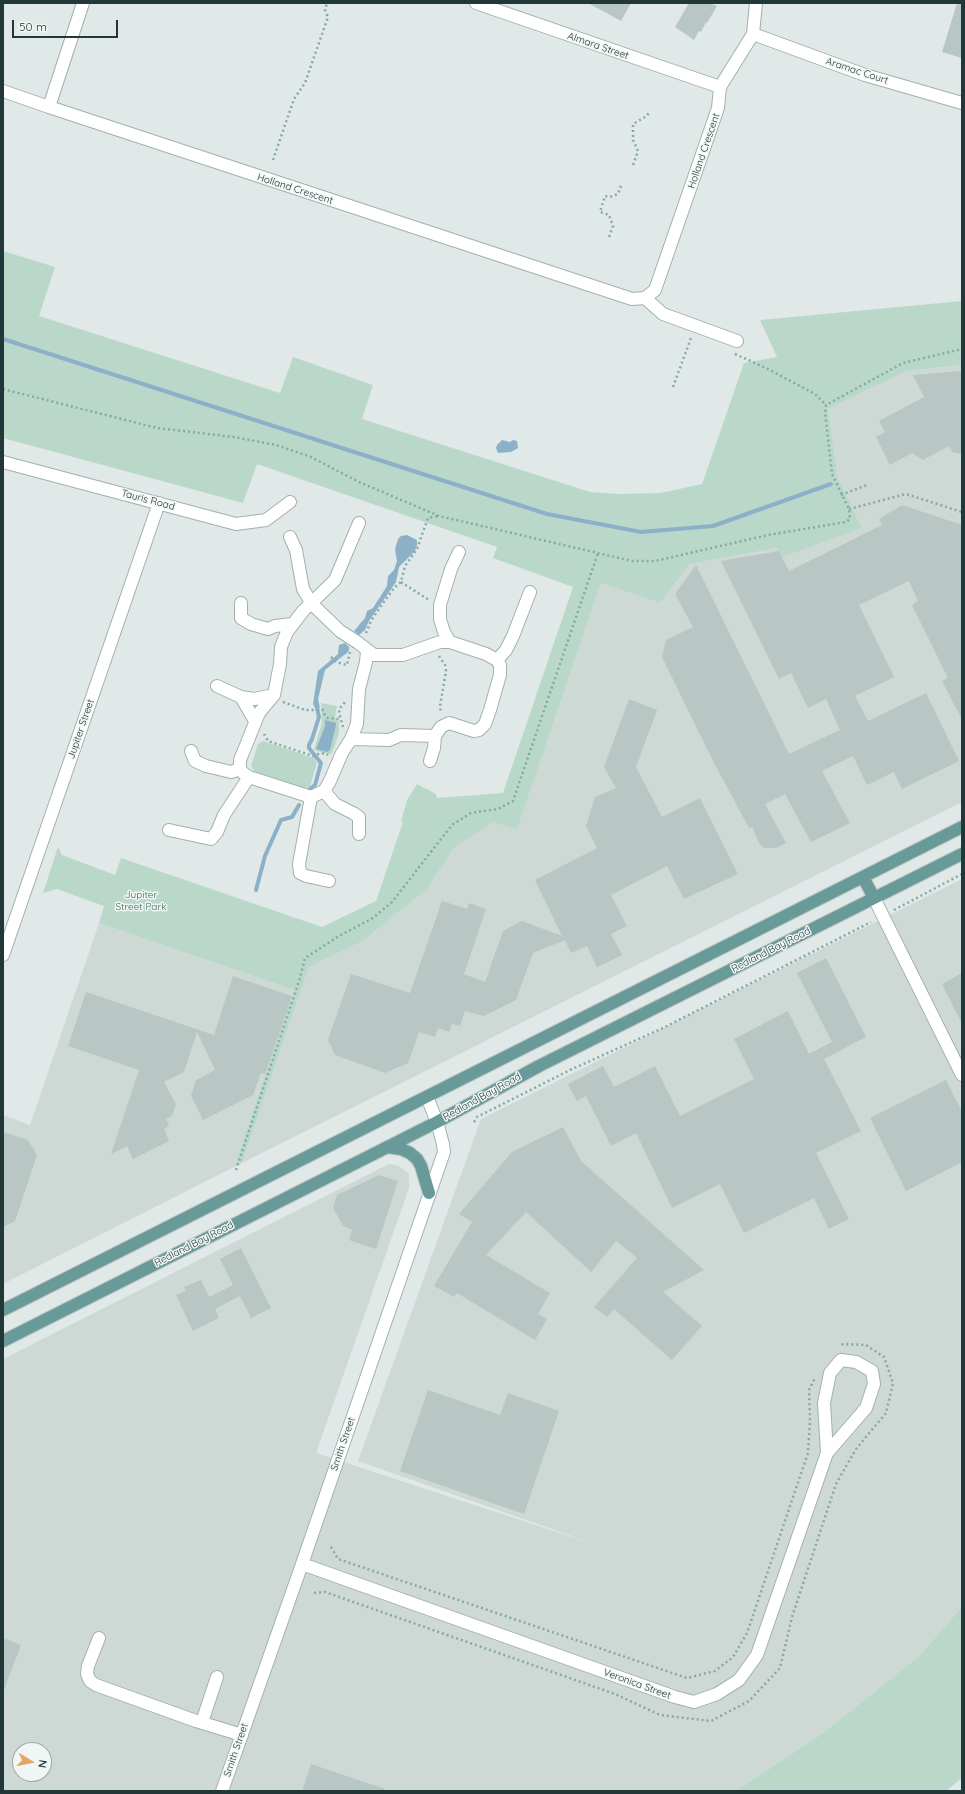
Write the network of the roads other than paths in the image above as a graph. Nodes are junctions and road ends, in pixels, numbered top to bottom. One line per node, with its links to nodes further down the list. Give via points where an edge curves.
1 (83, 3): 8 (street)
2 (476, 3): 5 (street, Almara Street)
3 (756, 3): 4 (street, Holland Crescent)
4 (753, 34): 5 (street, Holland Crescent); 7 (street, Aramac Court, via 865,75)
5 (720, 87): 9 (street, Holland Crescent, via 718,108 663,271 655,290)
6 (3, 90): 8 (street, Holland Crescent)
7 (962, 102)
8 (49, 107): 9 (street, Holland Crescent, via 619,296)
9 (645, 298): 10 (street, via 663,314)
10 (737, 341)
11 (3, 462): 13 (street, Tauris Road)
12 (290, 502): 13 (street, Tauris Road, via 266,520 236,524)
13 (158, 503): 44 (street, Jupiter Street)
14 (359, 523): 19 (street, via 335,580)
15 (290, 538): 19 (street, via 296,550 303,589)
16 (459, 552): 22 (street, via 448,576 440,605 440,619)
17 (530, 592): 25 (street, via 513,636)
18 (241, 603): 21 (street, via 241,618)
19 (312, 604): 20 (street); 24 (street, via 340,631)
20 (292, 624): 21 (street); 23 (street)
21 (268, 629): 23 (street)
22 (450, 642): 24 (street, via 440,642 403,655 374,655); 25 (street)
23 (281, 647): 28 (street)
24 (367, 651): 31 (street, via 359,689 357,724)
25 (497, 660): 30 (street, via 500,675 485,724 474,731 449,723 441,727)
26 (217, 686): 27 (street)
27 (241, 697): 28 (street); 29 (street)
28 (276, 699): 29 (street, via 259,713)
29 (255, 721): 34 (street, via 240,760)
30 (435, 736): 31 (street, via 402,735 389,740); 33 (street)
31 (351, 739): 35 (street)
32 (192, 751): 34 (street, via 195,761 206,766)
33 (430, 761)
34 (244, 773): 36 (street); 38 (street, via 217,832 211,839)
35 (324, 791): 36 (street); 39 (street, via 335,804 359,817)
36 (311, 797): 42 (street, via 299,864 300,873)
37 (962, 827): 41 (main road)
38 (169, 830)
39 (359, 834)
40 (962, 854): 43 (main road, Redland Bay Road)
41 (863, 877): 43 (main road); 46 (main road)
42 (329, 881)
43 (874, 898): 45 (street); 47 (main road, Redland Bay Road, via 539,1066)
44 (3, 955)
45 (962, 1075)
46 (427, 1097): 47 (street, Smith Street); 50 (main road)
47 (436, 1122): 48 (main road, Redland Bay Road); 49 (street, Smith Street, via 444,1144 444,1152)
48 (387, 1147): 49 (main road, via 402,1149 417,1159); 51 (main road, Redland Bay Road)
49 (428, 1193): 53 (street, Smith Street)
50 (3, 1310)
51 (3, 1341)
52 (827, 1453): 52 (street, Veronica Street, via 866,1408 874,1384 872,1371 856,1362 841,1360 830,1373 824,1403); 53 (street, Veronica Street, via 757,1655 739,1680 717,1694 694,1702)
53 (302, 1564): 57 (street, Smith Street)
54 (100, 1638): 56 (street, via 87,1674 96,1686)
55 (217, 1677): 56 (street)
56 (202, 1722): 57 (street)
57 (242, 1735): 58 (street, Smith Street)
58 (222, 1791)

